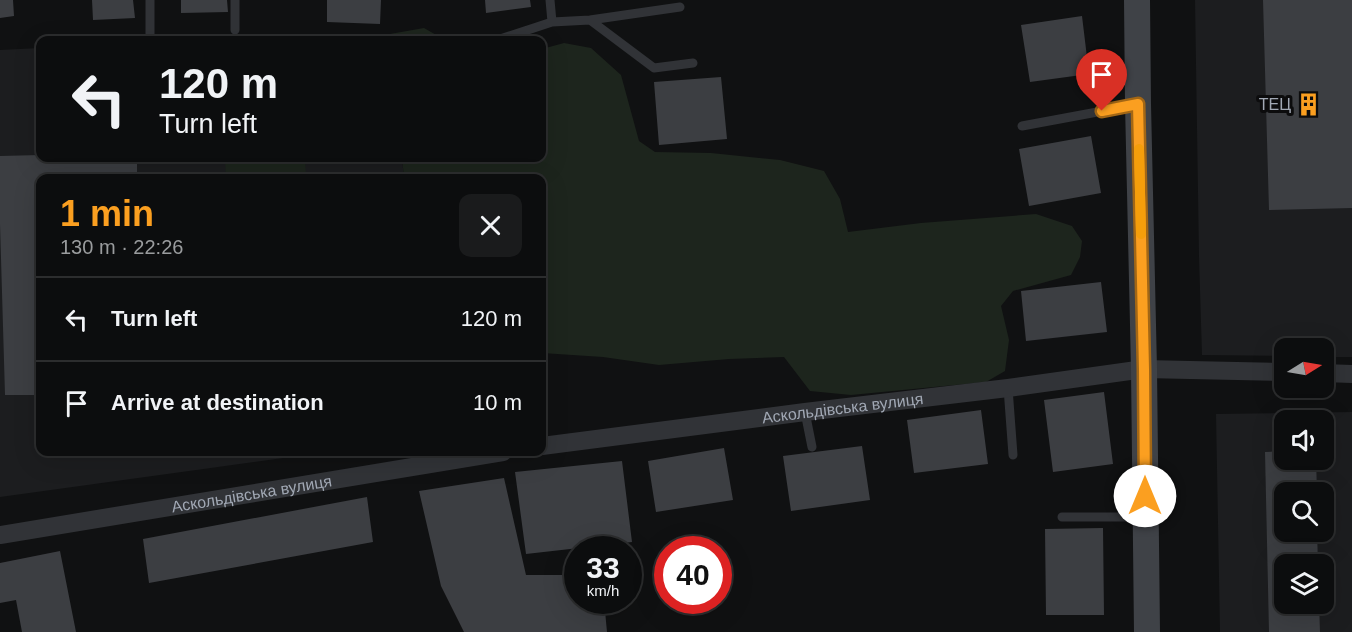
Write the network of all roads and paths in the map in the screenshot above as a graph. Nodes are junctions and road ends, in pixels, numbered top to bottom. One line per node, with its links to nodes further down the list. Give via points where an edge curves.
1 (150, 0): 9 (lane)
2 (235, 0): 8 (lane)
3 (550, 0): 7 (lane)
4 (1137, 0): 12 (street)
5 (680, 7): 6 (lane)
6 (590, 20): 7 (lane); 11 (lane, via 654,68)
7 (552, 22): 10 (lane)
8 (235, 30)
9 (150, 35)
10 (509, 36)
11 (693, 63)
12 (1138, 104): 13 (lane); 14 (street)
13 (1022, 126)
14 (1144, 369): 15 (street, Аскольдівська вулиця); 18 (street, Аскольдівська вулиця); 25 (street)
15 (1274, 372)
16 (1334, 373): 17 (street)
17 (1352, 374)
18 (1008, 388): 19 (street, Аскольдівська вулиця); 22 (lane)
19 (805, 411): 20 (street, Аскольдівська вулиця); 21 (lane)
20 (546, 445)
21 (812, 447)
22 (1013, 455)
23 (479, 456): 26 (street, Аскольдівська вулиця)
24 (1062, 517): 25 (lane)
25 (1145, 517): 27 (street)
26 (0, 535)
27 (1147, 632)

